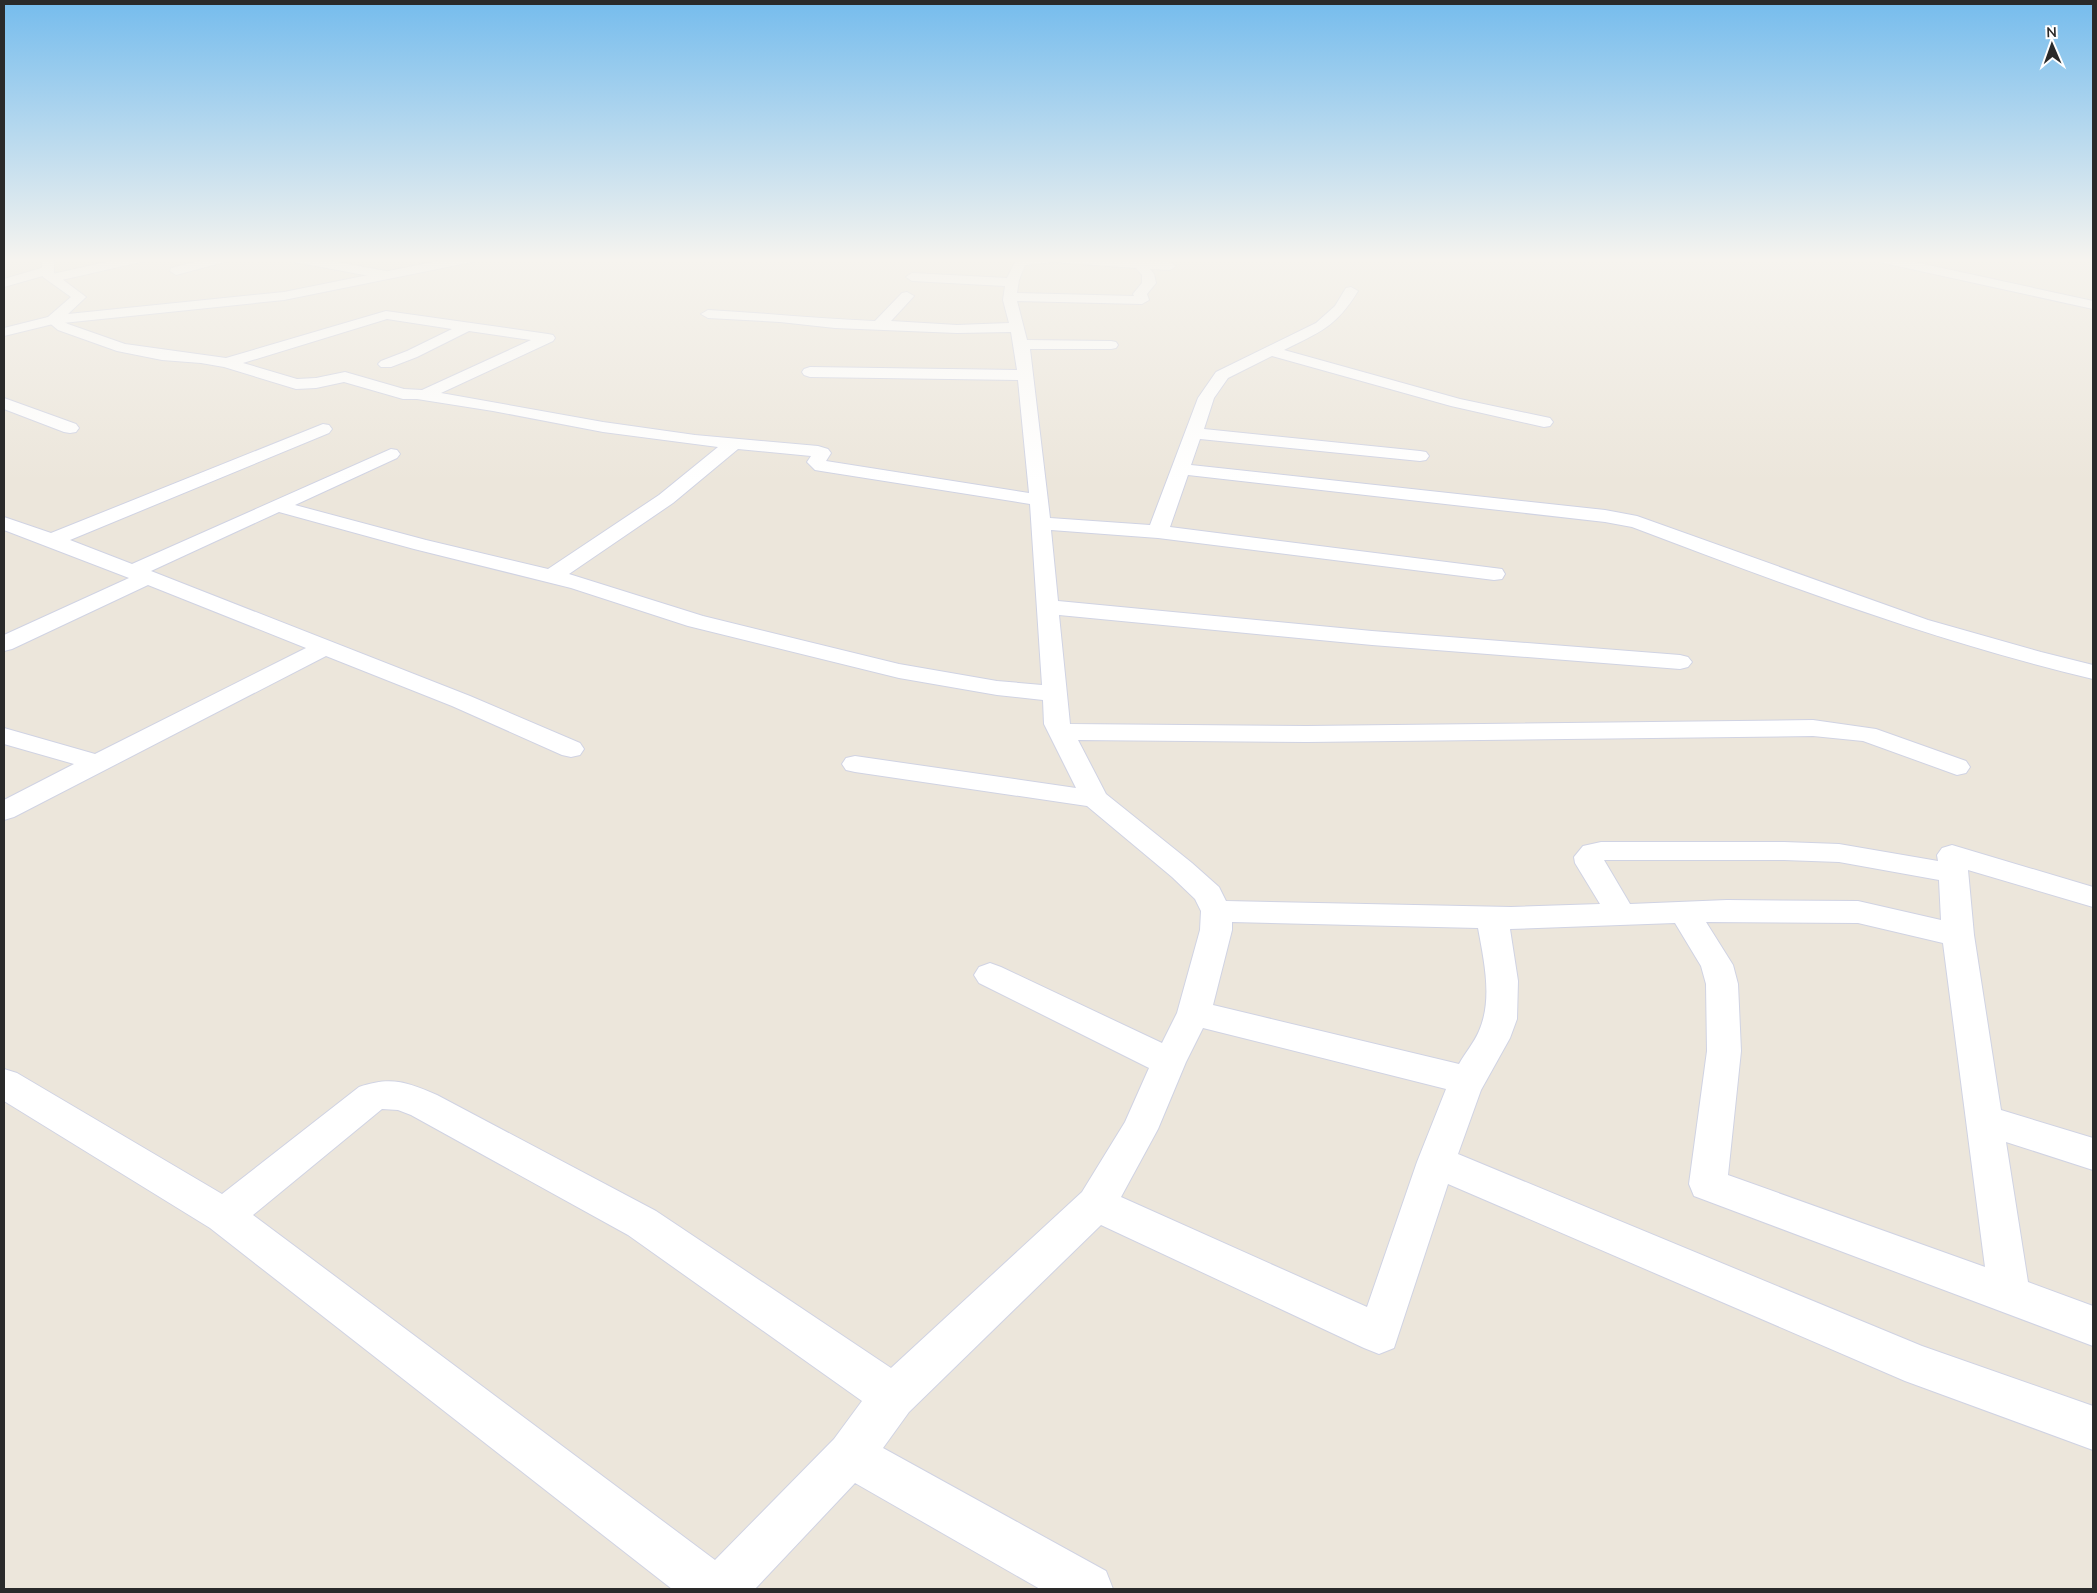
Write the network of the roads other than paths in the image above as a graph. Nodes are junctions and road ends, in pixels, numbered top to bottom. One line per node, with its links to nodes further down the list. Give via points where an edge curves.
1 (78, 332): 10 (street, via 122,348)
2 (331, 332): 10 (street)
3 (455, 332): 11 (street)
4 (506, 332): 14 (street, via 548,338)
5 (1018, 332): 7 (street)
6 (1308, 332): 9 (street)
7 (1021, 344): 8 (street); 13 (street)
8 (1111, 345)
9 (1271, 351): 16 (street, via 1457,403); 19 (street, via 1222,375 1206,398)
10 (227, 363): 14 (street, via 296,384 316,384 345,377 403,394)
11 (386, 364)
12 (810, 372): 13 (street)
13 (1025, 375): 25 (street)
14 (424, 395): 20 (street, via 603,427)
15 (4, 403): 17 (street)
16 (1544, 422)
17 (70, 428)
18 (323, 429): 28 (street)
19 (1194, 433): 22 (street); 23 (street)
20 (733, 444): 25 (street, via 818,451 822,453 816,462 821,466); 31 (street, via 666,499)
21 (391, 454): 24 (street)
22 (1420, 456)
23 (1180, 469): 27 (street); 36 (street, via 1638,522 1979,644)
24 (277, 506): 30 (street); 31 (street)
25 (1039, 511): 27 (street); 32 (street)
26 (4, 523): 28 (street)
27 (1158, 532): 29 (street)
28 (52, 540): 30 (street)
29 (1494, 574)
30 (139, 575): 33 (street); 34 (street)
31 (551, 577): 37 (street, via 696,621 899,671 997,688)
32 (1047, 607): 35 (street, via 1372,638); 37 (street)
33 (4, 644)
34 (324, 648): 40 (street, via 461,701); 41 (street)
35 (1680, 662)
36 (2093, 672)
37 (1055, 694): 38 (street, via 1057,724)
38 (1061, 732): 43 (street, via 1307,734 1813,728 1867,734); 44 (street)
39 (4, 736): 41 (street)
40 (572, 749)
41 (98, 763): 45 (street)
42 (855, 764): 44 (street)
43 (1957, 767)
44 (1095, 799): 48 (street, via 1208,894)
45 (4, 811)
46 (1954, 873): 47 (street, via 1952,855); 50 (street, via 1830,853 1642,850 1593,853 1590,863); 52 (street)
47 (2093, 897)
48 (1216, 911): 51 (street); 54 (street, via 1216,930)
49 (1683, 912): 50 (street); 52 (street, via 1858,912); 63 (street, via 1717,965 1722,984 1724,1052 1708,1184)
50 (1621, 914): 51 (street)
51 (1492, 918): 56 (street, via 1504,990 1500,1020 1493,1039)
52 (1958, 935): 58 (street)
53 (990, 975): 55 (street)
54 (1194, 1013): 55 (street); 56 (street)
55 (1169, 1062): 61 (street, via 1140,1129)
56 (1467, 1080): 60 (street)
57 (4, 1083): 62 (street)
58 (1985, 1120): 59 (street); 63 (street)
59 (2093, 1154)
60 (1436, 1162): 61 (street, via 1379,1334); 66 (street, via 1920,1366)
61 (1096, 1204): 65 (street)
62 (224, 1216): 65 (street, via 372,1097 400,1094 642,1223); 68 (street)
63 (2009, 1296): 64 (street)
64 (2093, 1326)
65 (893, 1396): 67 (street)
66 (2093, 1428)
67 (850, 1454): 69 (street); 70 (street)
68 (712, 1589)
69 (721, 1589)
70 (1088, 1589)

